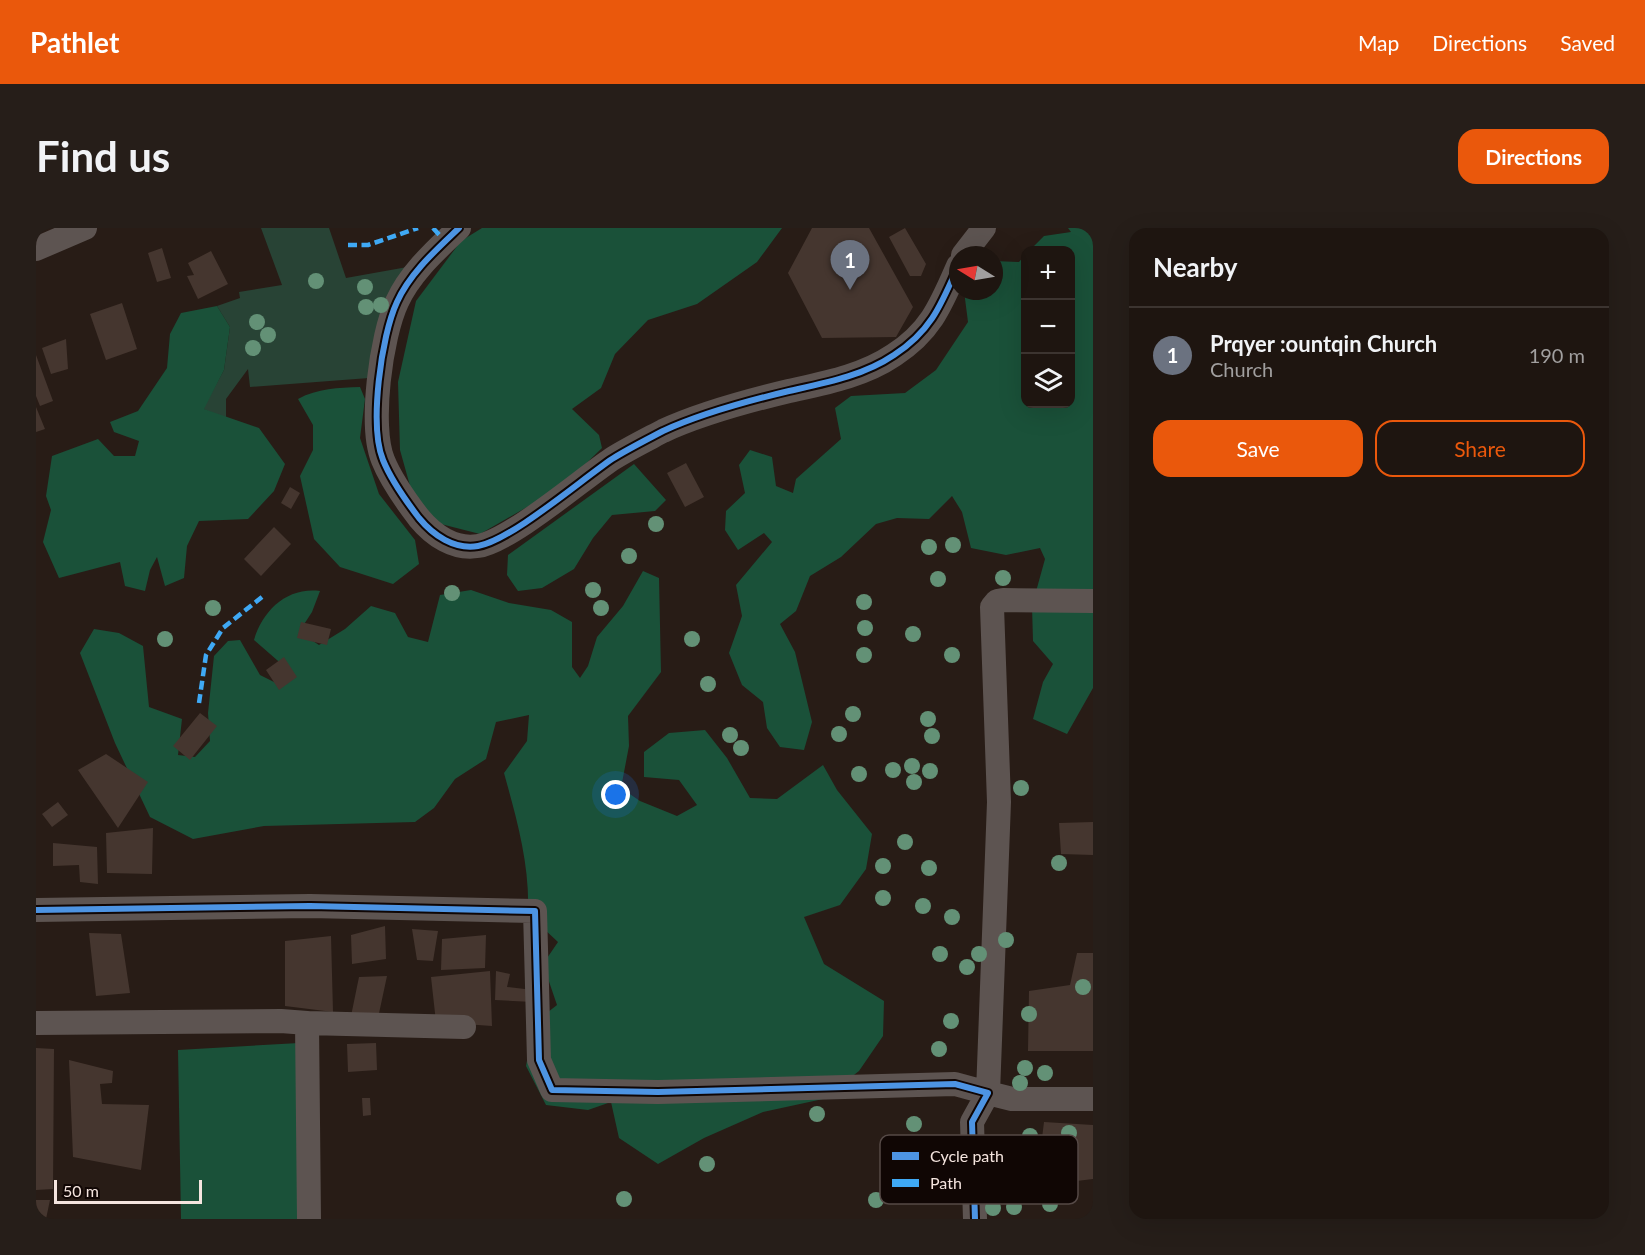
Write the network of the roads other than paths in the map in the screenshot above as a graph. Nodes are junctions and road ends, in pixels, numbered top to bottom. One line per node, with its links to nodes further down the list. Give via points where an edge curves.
1 (85, 228): 5 (street)
2 (459, 228): 6 (street, via 426,260 397,302 382,353 377,414 382,459 392,477 430,532 452,543 477,546 500,538 614,458 666,430 750,400 851,376 892,356 920,335 938,313)
3 (984, 228): 4 (street)
4 (970, 246)
5 (36, 249)
6 (949, 287)
7 (1093, 601): 12 (street, via 1003,600 992,607 999,802)
8 (36, 910): 12 (street, via 310,906 535,911 539,1060 552,1090 658,1092 955,1084)
9 (36, 1023): 10 (street)
10 (307, 1023): 11 (street); 16 (street)
11 (464, 1027)
12 (988, 1093): 13 (street, via 1012,1099); 14 (street, via 972,1122)
13 (1093, 1099)
14 (972, 1135)
15 (975, 1204): 17 (street)
16 (309, 1219)
17 (975, 1219)

